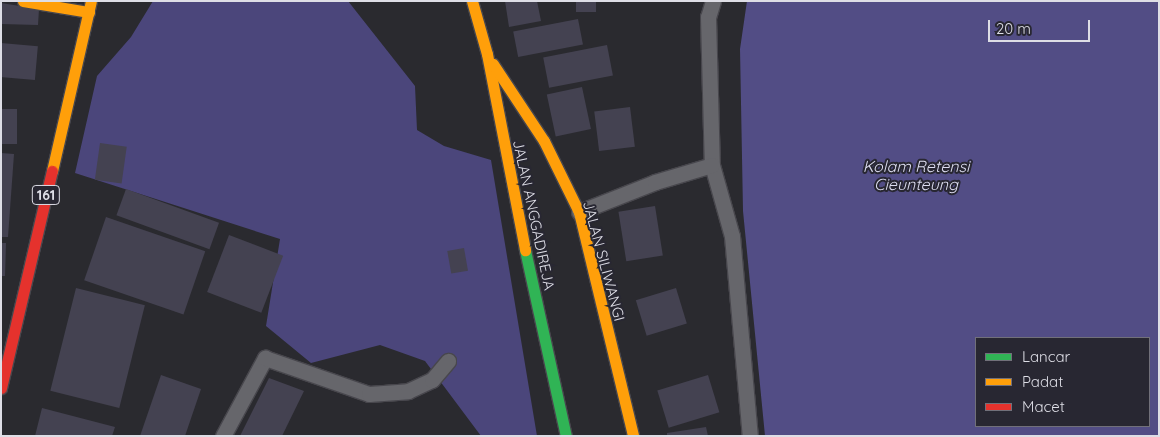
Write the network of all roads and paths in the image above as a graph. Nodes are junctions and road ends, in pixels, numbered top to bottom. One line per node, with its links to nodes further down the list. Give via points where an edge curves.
1 (23, 1): 4 (main road)
2 (472, 1): 5 (main road, JALAN ANGGADIREJA)
3 (713, 1): 6 (lane, via 708,17)
4 (90, 7): 9 (main road, 161)
5 (487, 54): 7 (main road, JALAN SILIWANGI, via 544,141); 11 (main road, JALAN ANGGADIREJA, via 516,211)
6 (712, 165): 7 (lane, via 654,182); 13 (lane, via 732,236)
7 (578, 212): 12 (main road, JALAN SILIWANGI)
8 (448, 361): 10 (lane, via 432,380 408,391 369,394 265,358)
9 (1, 388)
10 (223, 436)
11 (566, 436)
12 (633, 436)
13 (750, 436)

